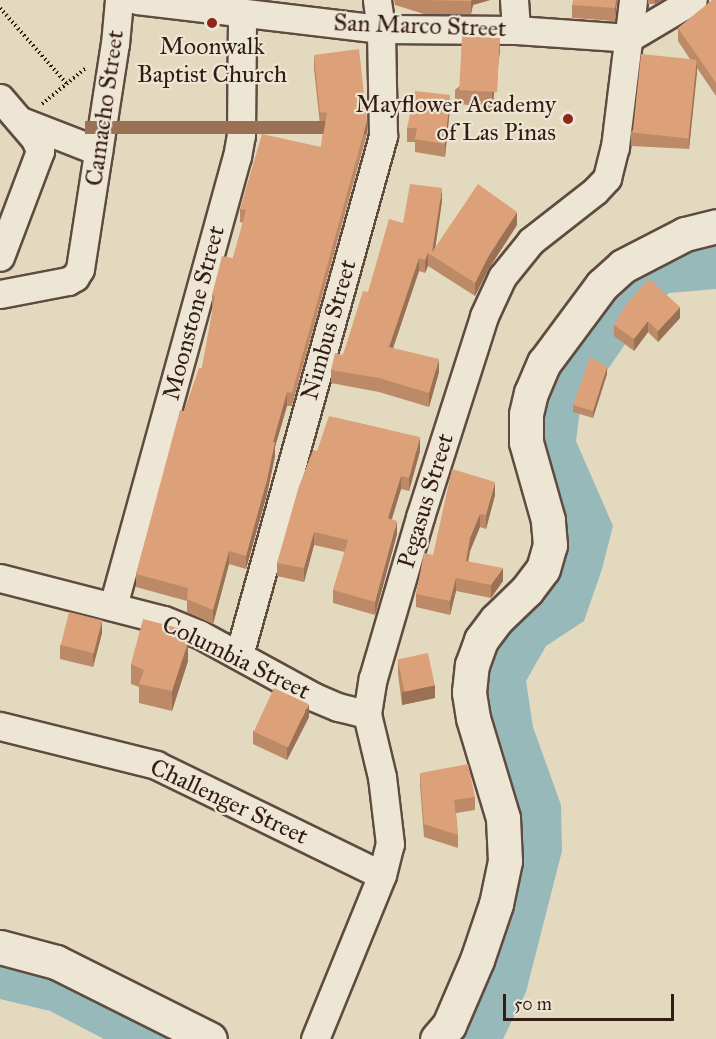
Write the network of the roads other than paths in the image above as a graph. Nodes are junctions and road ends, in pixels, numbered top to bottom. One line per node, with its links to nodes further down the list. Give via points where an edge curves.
1 (119, 0): 13 (street, Camacho Street)
2 (136, 0): 7 (street, San Marco Street)
3 (377, 0): 8 (street, Nimbus Street)
4 (514, 0): 9 (street)
5 (633, 0): 10 (street, Pegasus Street)
6 (693, 0): 10 (street)
7 (242, 14): 8 (street, San Marco Street); 18 (street, Moonstone Street, via 241,135 237,157)
8 (381, 29): 9 (street, San Marco Street); 19 (street, Nimbus Street, via 383,136)
9 (516, 30): 10 (street, San Marco Street)
10 (629, 38): 20 (street, Pegasus Street, via 615,147 607,178 531,241 491,296 420,517)
11 (0, 98): 12 (street)
12 (21, 121): 13 (street); 15 (street, via 40,151)
13 (98, 151): 16 (street, Camacho Street, via 90,217 75,277)
14 (716, 226): 26 (main road, via 685,234 623,266 602,285 544,363 531,393 526,442 548,520 550,545 543,569 481,640 472,665 469,692 503,818 505,861 496,904 477,960 449,1025)
15 (0, 257)
16 (0, 294)
17 (0, 578): 18 (street, Columbia Street)
18 (113, 606): 19 (street, Columbia Street, via 164,620)
19 (239, 655): 20 (street, Columbia Street, via 314,697)
20 (367, 714): 22 (street, Pegasus Street, via 388,810 390,844)
21 (0, 726): 22 (street, Challenger Street, via 156,765)
22 (382, 875): 25 (street, Pegasus Street)
23 (0, 947): 24 (main road, via 56,962)
24 (210, 1039)
25 (315, 1039)
26 (437, 1039)

